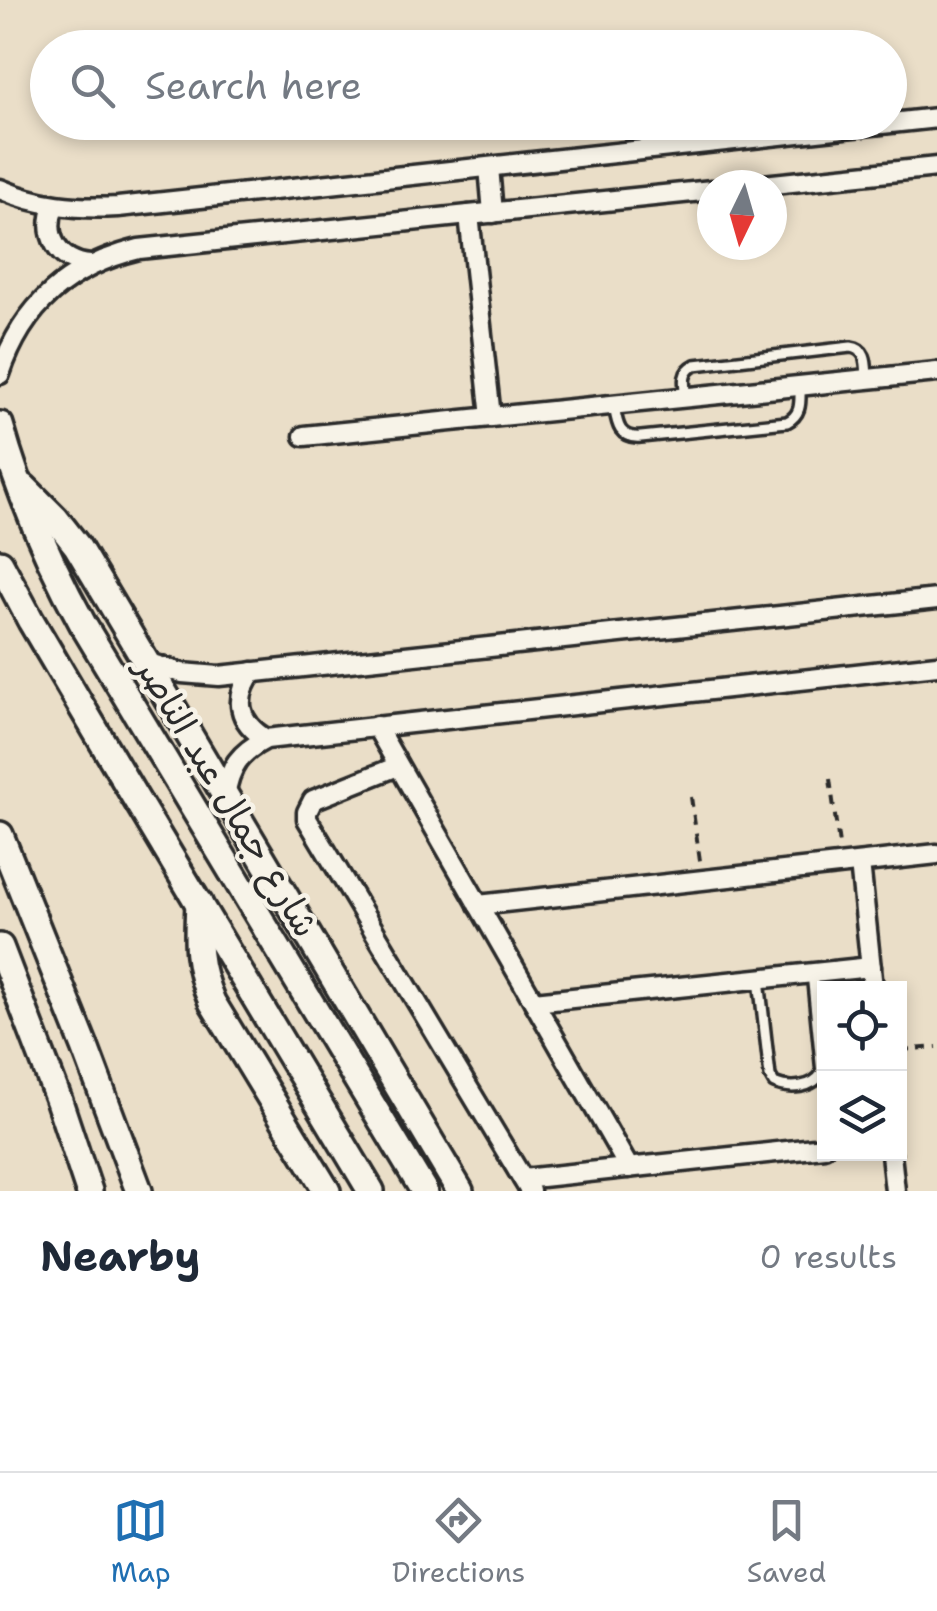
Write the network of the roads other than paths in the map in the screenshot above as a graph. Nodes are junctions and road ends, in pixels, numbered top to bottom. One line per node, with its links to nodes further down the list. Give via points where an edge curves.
1 (937, 118): 2 (street)
2 (907, 121)
3 (731, 140): 4 (street)
4 (488, 166): 9 (street, via 118,207); 10 (street)
5 (937, 167): 6 (street)
6 (787, 183)
7 (0, 190): 9 (street)
8 (697, 192): 10 (street)
9 (54, 206): 12 (street, via 49,229 58,251)
10 (493, 213): 11 (street)
11 (469, 216): 12 (street, via 139,250); 19 (street)
12 (90, 265): 14 (street, via 30,315)
13 (937, 372): 15 (street)
14 (0, 374)
15 (867, 379): 16 (street); 17 (lane, via 864,354 851,347 695,365 684,377)
16 (800, 386): 17 (street); 18 (lane, via 800,410 788,422 634,438 621,432)
17 (686, 397): 18 (street)
18 (614, 405): 19 (street)
19 (492, 417): 21 (street)
20 (0, 425): 22 (main road, شارع جمال عبد الناصر)
21 (304, 436)
22 (13, 474): 25 (main road, via 77,546); 46 (main road, شارع جمال عبد الناصر, via 85,628)
23 (0, 563): 35 (main road)
24 (937, 599): 27 (street)
25 (146, 662): 27 (street, via 200,676); 31 (main road)
26 (937, 665): 28 (street)
27 (253, 672): 29 (street, via 241,709)
28 (376, 726): 29 (street); 30 (street)
29 (266, 739): 31 (street, via 236,761)
30 (398, 766): 36 (street); 48 (street, via 314,800 307,819)
31 (224, 796): 43 (main road)
32 (0, 835): 50 (main road)
33 (937, 854): 34 (street)
34 (851, 864): 36 (street); 38 (street)
35 (200, 904): 51 (main road, via 197,957 212,1002); 52 (main road)
36 (478, 905): 42 (street)
37 (0, 946): 49 (main road)
38 (871, 967): 39 (street); 41 (street)
39 (812, 973): 40 (street); 40 (lane, via 822,1073 812,1084 787,1087 770,1076)
40 (759, 978): 42 (street)
41 (872, 981)
42 (534, 1002): 47 (street)
43 (434, 1144): 46 (main road); 54 (main road)
44 (817, 1148): 47 (street)
45 (892, 1161): 55 (street)
46 (406, 1162): 53 (main road, شارع جمال عبد الناصر)
47 (629, 1168): 48 (street)
48 (526, 1185)
49 (89, 1191)
50 (139, 1191)
51 (327, 1191)
52 (371, 1191)
53 (424, 1191)
54 (460, 1191)
55 (895, 1191)

